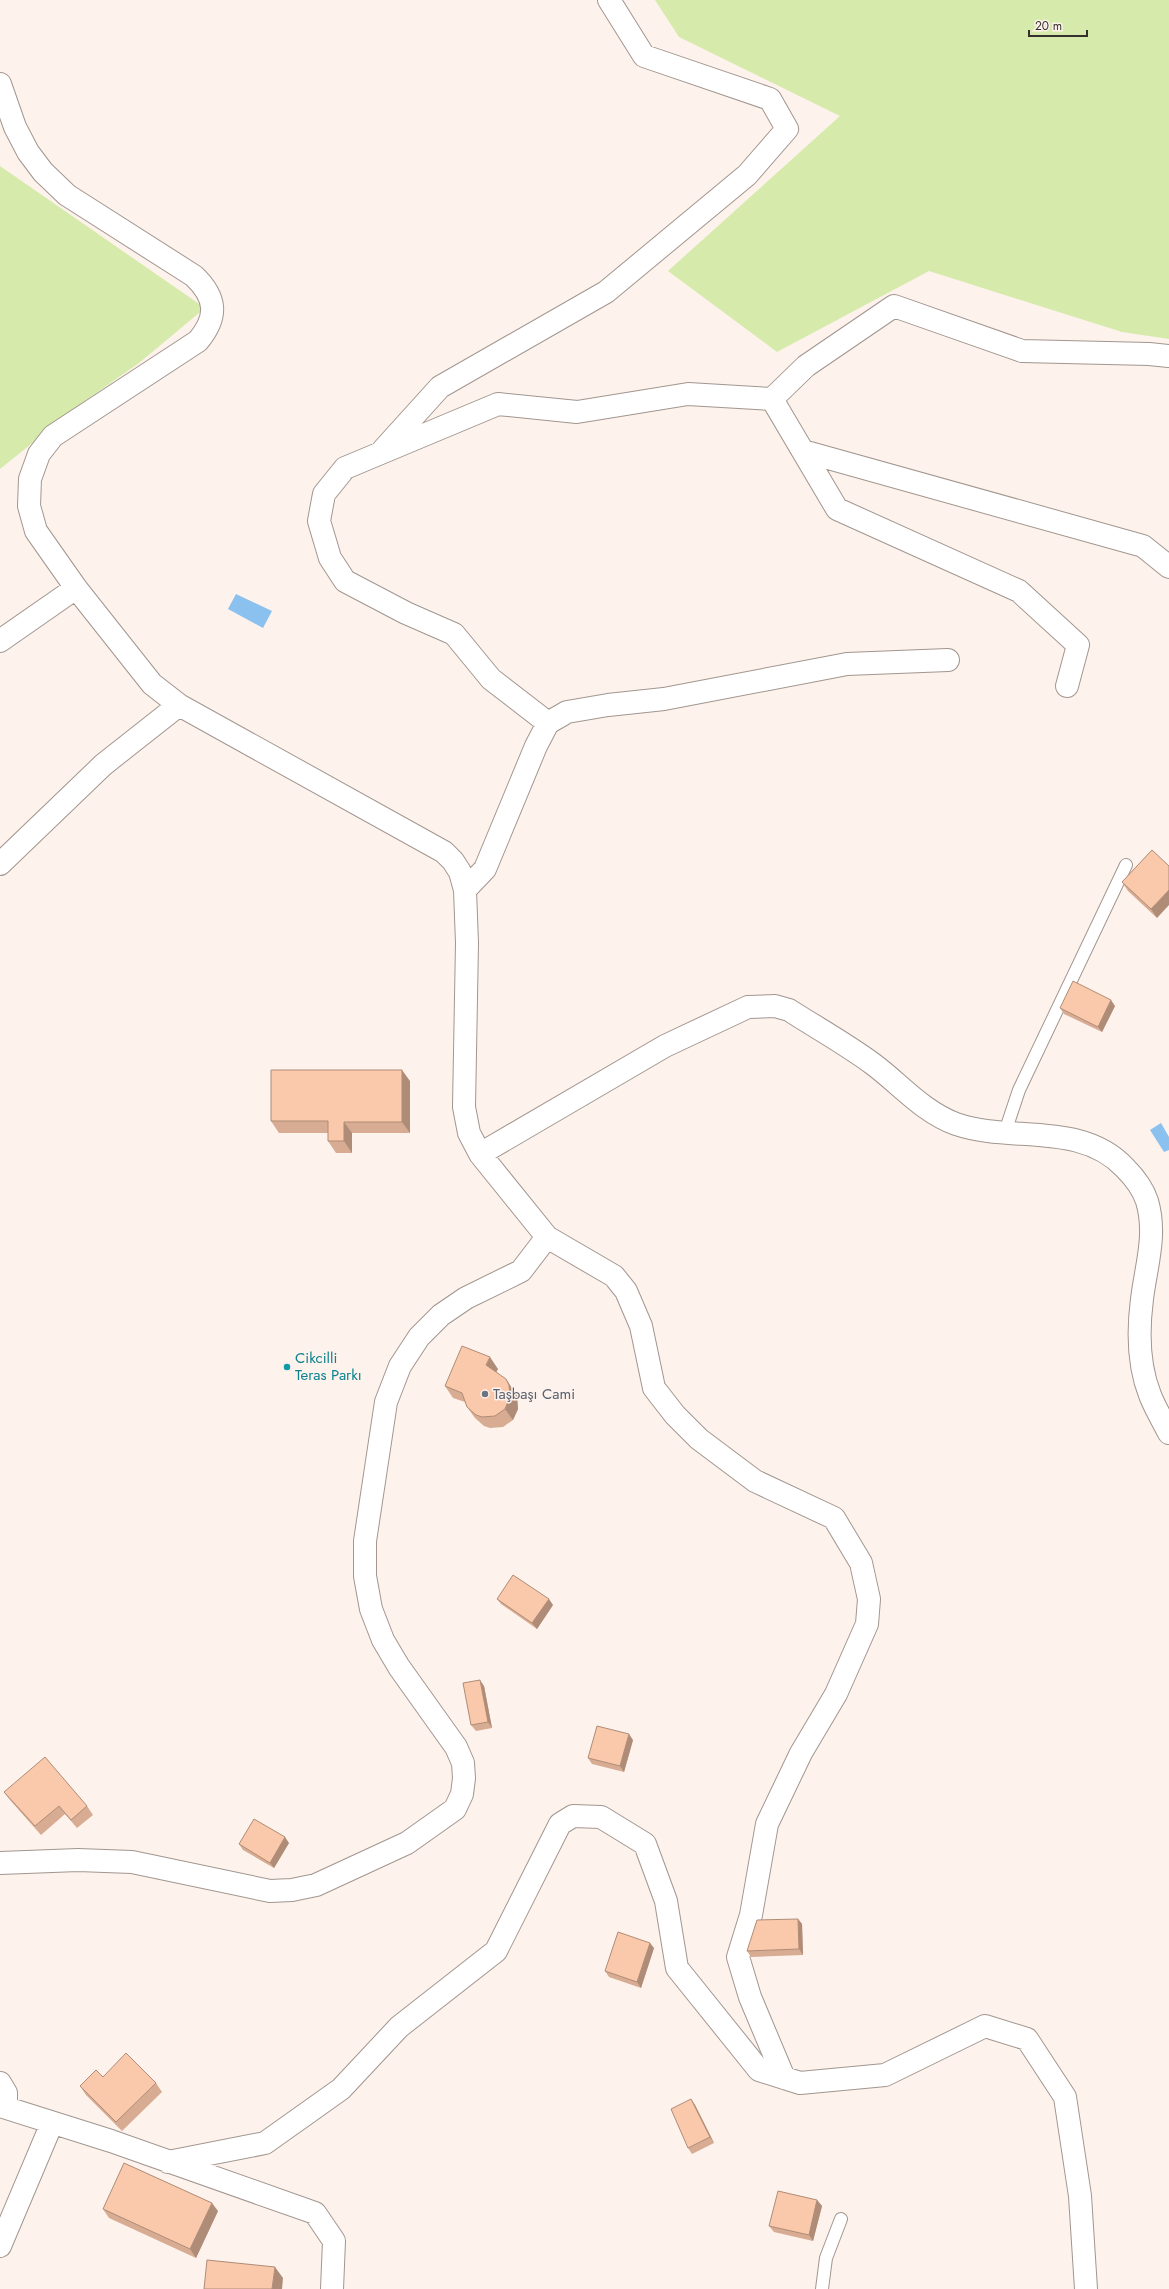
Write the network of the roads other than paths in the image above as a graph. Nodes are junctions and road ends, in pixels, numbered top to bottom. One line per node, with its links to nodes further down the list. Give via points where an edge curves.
1 (609, 0): 6 (street, via 644,56 770,99 787,129 747,175 606,292 440,387)
2 (0, 84): 8 (street, via 15,127 42,172 67,195 194,276 205,287 212,301 212,316 208,329 198,341 53,436 39,454 30,479 29,506 36,531)
3 (1169, 356): 4 (street, via 1022,351 894,306 806,366)
4 (772, 399): 5 (street); 6 (street, via 688,394 577,412 498,404)
5 (803, 451): 7 (street, via 1143,546); 11 (street, via 837,509 1019,591 1078,645)
6 (380, 454): 13 (street, via 345,468 324,494 319,521 330,558 345,581 406,613 454,634 491,679)
7 (1169, 567)
8 (76, 588): 9 (street); 12 (street, via 152,684)
9 (0, 641)
10 (948, 660): 13 (street, via 847,664 664,699 566,712)
11 (1067, 686)
12 (179, 705): 14 (street, via 103,765); 16 (street, via 444,852 460,872)
13 (548, 723): 16 (street, via 485,869)
14 (0, 864)
15 (1126, 865): 17 (lane, via 1020,1090)
16 (465, 890): 18 (street, via 467,943 464,1107 469,1133)
17 (1004, 1132): 18 (street, via 956,1124 934,1114 873,1064 789,1010 761,1005 748,1007 666,1046); 20 (street, via 1059,1137 1091,1144 1116,1158 1135,1178 1146,1199 1152,1221 1152,1242 1139,1334 1142,1365 1150,1394)
18 (480, 1154): 19 (street)
19 (547, 1237): 21 (street, via 521,1271 466,1298 441,1315 419,1337 400,1366 386,1402 365,1541 365,1576 371,1609 383,1640 456,1747 463,1763 462,1794 455,1809 407,1843 316,1885 292,1890 270,1890 132,1862 78,1860); 22 (street, via 614,1276 626,1291 641,1326 654,1388 675,1415 699,1439 755,1481 834,1518 861,1563 869,1599 867,1624 836,1694 801,1753 767,1824 751,1915 738,1957 750,1996)
20 (1169, 1433)
21 (0, 1863)
22 (784, 2078): 26 (street, via 758,2070 677,1968 666,1901 645,1844 601,1817 573,1816 560,1824 496,1951 399,2027 341,2089 265,2143); 31 (street, via 800,2083 885,2075 985,2026 1027,2039 1065,2097 1080,2196)
23 (0, 2083): 24 (street, via 6,2093)
24 (3, 2107): 25 (street)
25 (52, 2123): 26 (street); 28 (street)
26 (168, 2162): 29 (street, via 315,2213 334,2241)
27 (842, 2219): 30 (lane, via 826,2258)
28 (0, 2246)
29 (332, 2289)
30 (822, 2289)
31 (1086, 2289)

